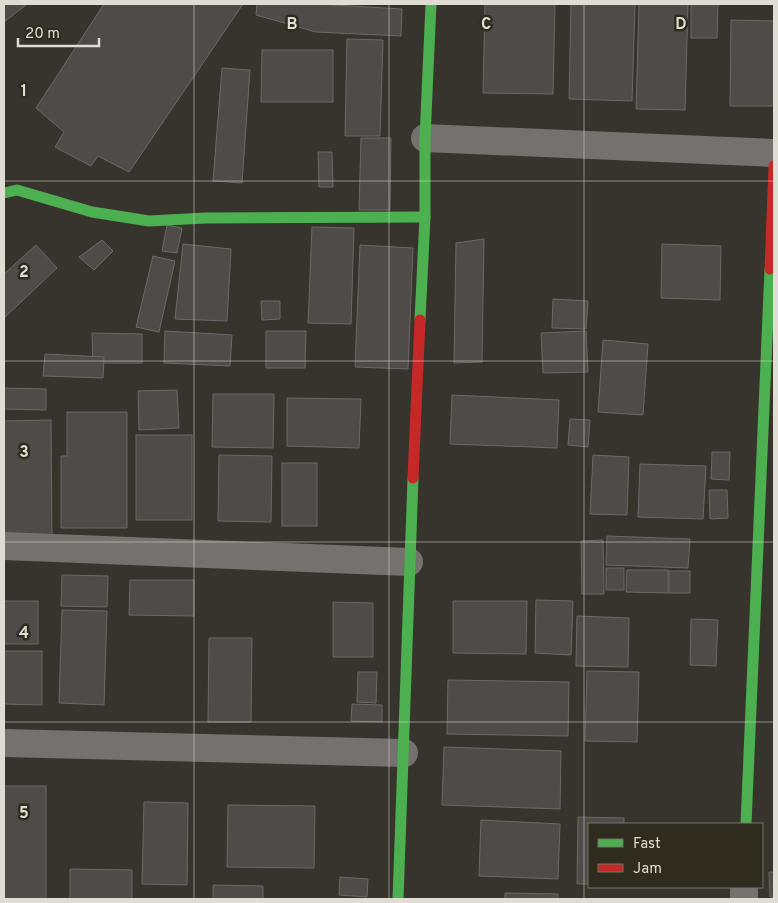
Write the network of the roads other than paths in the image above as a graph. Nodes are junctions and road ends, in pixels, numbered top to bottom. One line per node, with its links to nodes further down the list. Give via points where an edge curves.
1 (431, 4): 2 (street)
2 (425, 138): 3 (street); 6 (street)
3 (774, 153)
4 (774, 166): 11 (street)
5 (4, 193): 6 (street, via 16,190 92,212 149,221)
6 (425, 217): 8 (street)
7 (4, 546): 8 (street)
8 (409, 562): 10 (street)
9 (4, 744): 10 (street)
10 (404, 753): 12 (street)
11 (746, 823)
12 (398, 899)

